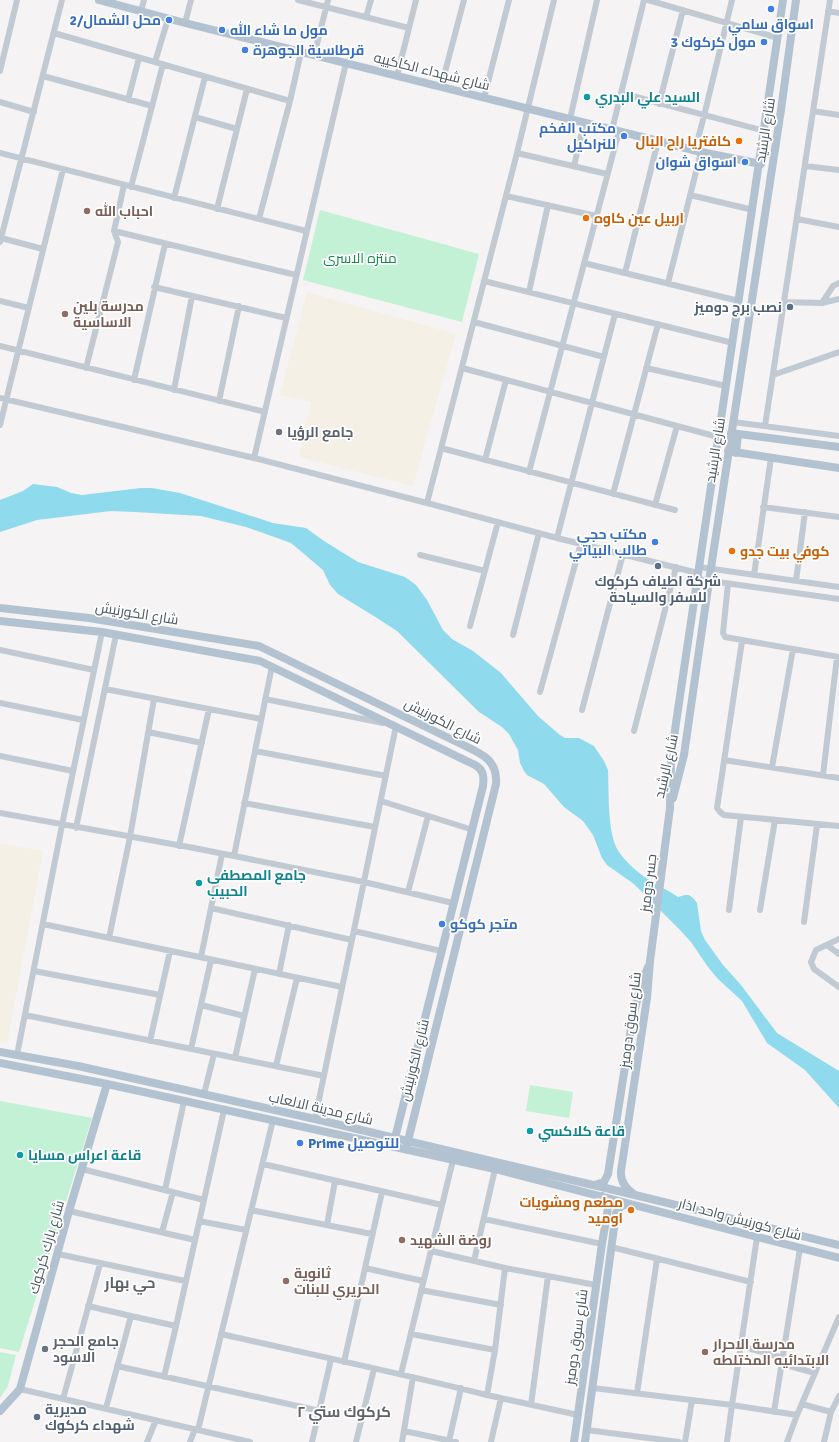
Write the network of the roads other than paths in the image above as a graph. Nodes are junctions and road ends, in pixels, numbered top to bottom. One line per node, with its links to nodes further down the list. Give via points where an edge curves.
1 (17, 0): 38 (street)
2 (62, 0): 30 (street)
3 (99, 0): 22 (main road, شارع شهداء الكاكييه)
4 (144, 0): 22 (street)
5 (191, 0): 27 (street)
6 (298, 0): 20 (street)
7 (328, 0): 20 (street)
8 (371, 0): 25 (street)
9 (416, 0): 29 (street)
10 (464, 0): 42 (street)
11 (509, 0): 45 (street)
12 (554, 0): 51 (street)
13 (598, 0): 57 (street)
14 (644, 0): 44 (street)
15 (648, 0): 21 (street)
16 (732, 0): 28 (street)
17 (783, 0): 31 (main road, شارع الرشيد)
18 (796, 0): 93 (main road, شارع الرشيد)
19 (830, 0): 23 (street)
20 (326, 7): 25 (street); 33 (street)
21 (683, 10): 28 (street); 49 (street)
22 (141, 11): 26 (main road, شارع شهداء الكاكييه)
23 (828, 11): 24 (street); 52 (street)
24 (839, 13)
25 (366, 18): 29 (street)
26 (168, 19): 27 (main road, شارع شهداء الكاكييه); 35 (street)
27 (185, 23): 32 (main road, شارع شهداء الكاكييه)
28 (727, 23): 31 (street); 55 (street)
29 (409, 28): 41 (street)
30 (54, 33): 34 (street); 39 (street)
31 (778, 38): 61 (main road, شارع الرشيد)
32 (301, 52): 33 (main road, شارع شهداء الكاكييه); 47 (street)
33 (314, 56): 37 (main road, شارع شهداء الكاكييه)
34 (139, 58): 35 (street); 46 (street)
35 (155, 62): 36 (street)
36 (163, 64): 40 (street); 50 (street)
37 (346, 64): 41 (main road, شارع شهداء الكاكييه); 85 (street)
38 (0, 68)
39 (43, 76): 46 (street); 53 (street)
40 (205, 76): 43 (street); 56 (street)
41 (397, 76): 42 (main road, شارع شهداء الكاكييه)
42 (441, 87): 45 (main road, شارع شهداء الكاكييه)
43 (247, 88): 47 (street); 59 (street)
44 (621, 93): 49 (street); 60 (street)
45 (484, 98): 51 (main road, شارع شهداء الكاكييه)
46 (128, 100): 50 (street)
47 (290, 101): 81 (street)
48 (0, 102): 53 (street)
49 (658, 104): 55 (street)
50 (152, 106): 73 (street)
51 (528, 108): 57 (main road, شارع شهداء الكاكييه); 65 (street)
52 (813, 111): 54 (street); 69 (street)
53 (34, 112): 66 (street)
54 (839, 115)
55 (704, 116): 61 (street); 63 (street)
56 (195, 118): 59 (street); 76 (street)
57 (570, 119): 58 (main road, شارع شهداء الكاكييه)
58 (584, 122): 60 (main road, شارع شهداء الكاكييه); 68 (street)
59 (237, 129): 78 (street)
60 (616, 130): 62 (main road, شارع شهداء الكاكييه); 72 (street)
61 (765, 131): 67 (main road, شارع الرشيد)
62 (658, 141): 63 (main road, شارع شهداء الكاكييه); 90 (street)
63 (698, 151): 67 (main road, شارع شهداء الكاكييه); 74 (street)
64 (0, 153): 66 (street)
65 (517, 153): 68 (street); 75 (street)
66 (22, 159): 70 (street); 86 (street)
67 (760, 164): 79 (main road, شارع الرشيد)
68 (574, 166): 72 (street)
69 (805, 166): 71 (street); 82 (street)
70 (63, 169): 73 (street); 88 (street)
71 (839, 170)
72 (607, 174): 80 (street)
73 (127, 186): 76 (street); 84 (street)
74 (690, 195): 79 (street); 95 (street)
75 (506, 196): 77 (street); 94 (street)
76 (174, 198): 78 (street)
77 (548, 205): 80 (street); 98 (street)
78 (217, 209): 81 (street)
79 (754, 210): 92 (main road, شارع الرشيد)
80 (596, 216): 89 (street)
81 (259, 219): 85 (street)
82 (797, 220): 83 (street); 103 (street)
83 (839, 227)
84 (114, 231): 87 (street); 118 (street, via 118,242)
85 (306, 231): 91 (street)
86 (0, 240): 88 (street)
87 (165, 244): 91 (street); 97 (street)
88 (43, 249): 107 (street)
89 (584, 263): 90 (street); 104 (street)
90 (625, 273): 95 (street)
91 (296, 275): 109 (street)
92 (743, 276): 93 (main road); 102 (main road, شارع الرشيد)
93 (755, 278): 132 (main road, شارع الرشيد)
94 (484, 281): 98 (street); 110 (street)
95 (668, 283): 102 (street)
96 (839, 283): 105 (street, via 833,286)
97 (154, 287): 99 (street); 122 (street)
98 (529, 292): 104 (street)
99 (192, 296): 106 (street); 125 (street)
100 (839, 299): 105 (street)
101 (0, 300): 107 (street)
102 (739, 301): 112 (main road, شارع الرشيد)
103 (784, 302): 105 (street); 121 (street)
104 (573, 303): 108 (street); 114 (street)
105 (822, 303)
106 (239, 306): 109 (street); 128 (street)
107 (29, 308): 115 (street)
108 (615, 314): 111 (street); 117 (street)
109 (286, 318): 130 (street)
110 (474, 322): 114 (street); 119 (street)
111 (658, 324): 112 (street); 120 (street)
112 (733, 342): 124 (main road, شارع الرشيد)
113 (0, 346): 115 (street)
114 (562, 346): 117 (street); 126 (street)
115 (18, 351): 118 (street); 127 (street)
116 (839, 352): 121 (street)
117 (604, 358): 129 (street)
118 (86, 368): 122 (street)
119 (462, 368): 123 (street); 140 (street)
120 (646, 368): 124 (street); 131 (street)
121 (773, 376): 135 (street)
122 (134, 380): 125 (street)
123 (506, 380): 126 (street); 144 (street)
124 (726, 386): 138 (main road, شارع الرشيد)
125 (174, 390): 128 (street)
126 (550, 392): 129 (street); 146 (street)
127 (3, 399): 133 (street); 142 (street)
128 (219, 401): 130 (street)
129 (593, 403): 131 (street); 147 (street)
130 (265, 412): 142 (street)
131 (633, 414): 134 (street); 148 (street)
132 (733, 422): 135 (street); 136 (main road, شارع الرشيد)
133 (0, 425)
134 (677, 426): 138 (street); 150 (street)
135 (765, 426): 137 (street)
136 (735, 433): 139 (main road); 141 (main road, شارع الرشيد)
137 (839, 436)
138 (718, 437): 164 (main road, شارع الرشيد)
139 (839, 447)
140 (441, 448): 144 (street); 149 (street)
141 (732, 452): 143 (main road); 162 (main road, شارع الرشيد)
142 (254, 458): 149 (street)
143 (771, 458): 145 (main road); 151 (street)
144 (485, 460): 146 (street)
145 (839, 468)
146 (529, 472): 147 (street)
147 (572, 483): 148 (street); 157 (street)
148 (613, 494): 150 (street)
149 (427, 503): 155 (street)
150 (655, 504): 152 (street)
151 (763, 507): 153 (street); 165 (street)
152 (675, 510)
153 (805, 512): 154 (street); 168 (street)
154 (839, 517)
155 (498, 522): 156 (street); 163 (street)
156 (539, 533): 157 (street); 180 (street)
157 (557, 538): 158 (street)
158 (581, 543): 159 (street); 190 (street)
159 (623, 554): 161 (street); 195 (street)
160 (420, 555): 163 (street)
161 (676, 567): 164 (street); 199 (street)
162 (711, 569): 164 (street); 165 (street); 167 (main road, شارع الرشيد)
163 (485, 571): 177 (street)
164 (698, 573): 167 (street); 212 (main road, شارع الرشيد, via 673,745)
165 (754, 576): 166 (street)
166 (762, 576): 168 (street); 171 (street)
167 (709, 581): 169 (street); 212 (main road, شارع الرشيد, via 684,755)
168 (796, 581): 170 (street)
169 (728, 584): 171 (street); 182 (street, via 723,633 727,638)
170 (839, 587)
171 (760, 588): 172 (street)
172 (839, 599)
173 (0, 608): 174 (main road, شارع الكورنيش)
174 (14, 610): 176 (main road); 181 (main road, شارع الكورنيش, via 89,618)
175 (0, 621): 176 (main road, شارع الكورنيش)
176 (13, 622): 178 (main road, شارع الكورنيش)
177 (470, 626)
178 (102, 632): 179 (main road, شارع الكورنيش); 188 (street, شارع الكورنيش)
179 (116, 635): 185 (main road, شارع الكورنيش); 189 (street)
180 (514, 635)
181 (220, 640): 185 (main road); 255 (main road, شارع الكورنيش, via 259,646 465,746 492,764 496,784)
182 (742, 640): 183 (street); 204 (street)
183 (793, 649): 186 (street); 205 (street)
184 (0, 650): 188 (street)
185 (218, 653): 187 (main road, شارع الكورنيش, via 260,661)
186 (838, 657): 207 (street)
187 (272, 666): 192 (street); 198 (main road, شارع الكورنيش)
188 (94, 670): 197 (street, شارع الكورنيش)
189 (104, 689): 191 (street); 221 (street)
190 (540, 692)
191 (154, 698): 194 (street); 200 (street)
192 (266, 699): 196 (street); 198 (street)
193 (0, 703): 197 (street)
194 (209, 709): 196 (street); 201 (street)
195 (582, 710)
196 (261, 719): 202 (street)
197 (83, 720): 206 (street, شارع الكورنيش)
198 (396, 726): 208 (street); 222 (main road, شارع الكورنيش, via 481,769 484,775 483,786)
199 (634, 731)
200 (148, 732): 201 (street); 223 (street)
201 (202, 742): 224 (street)
202 (255, 751): 208 (street); 211 (street)
203 (0, 756): 206 (street)
204 (724, 760): 205 (street); 215 (street, via 717,808 724,815)
205 (772, 767): 207 (street)
206 (73, 771): 218 (street, شارع الكورنيش)
207 (823, 775): 209 (street)
208 (386, 776): 210 (street)
209 (839, 778)
210 (381, 802): 214 (street); 220 (street)
211 (244, 803): 220 (street); 226 (street)
212 (670, 808): 246 (main road, جسر دوميز)
213 (0, 813): 218 (street)
214 (428, 816): 222 (street); 228 (street)
215 (741, 817): 216 (street); 231 (street)
216 (775, 820): 217 (street); 232 (street)
217 (817, 824): 219 (street); 233 (street)
218 (62, 825): 221 (street); 234 (street, شارع الكورنيش)
219 (839, 826)
220 (376, 827): 227 (street)
221 (76, 828): 223 (street)
222 (473, 830): 229 (main road, شارع الكورنيش)
223 (130, 837): 224 (street); 237 (street)
224 (179, 846): 225 (street)
225 (222, 854): 226 (street); 230 (street)
226 (234, 856): 227 (street)
227 (364, 882): 228 (street); 236 (street)
228 (408, 892): 229 (street)
229 (453, 903): 242 (main road, شارع الكورنيش)
230 (211, 908): 235 (street); 244 (street)
231 (730, 910)
232 (760, 910)
233 (804, 922)
234 (43, 924): 237 (street); 248 (street, شارع الكورنيش)
235 (289, 925): 239 (street); 249 (street)
236 (354, 931): 239 (street); 242 (street)
237 (109, 938): 241 (street)
238 (839, 939): 240 (street)
239 (352, 940): 251 (street)
240 (827, 945): 243 (street); 252 (street, via 816,950 812,966)
241 (170, 951): 244 (street); 254 (street)
242 (441, 951): 253 (main road, شارع الكورنيش)
243 (839, 954)
244 (201, 958): 245 (street)
245 (211, 960): 247 (street); 256 (street)
246 (650, 961): 283 (main road, شارع سوق دوميز, via 633,1016 608,1174 603,1183); 288 (main road, شارع سوق دوميز, via 621,1175 624,1186)
247 (255, 969): 249 (street); 258 (street)
248 (34, 971): 254 (street); 257 (street, شارع الكورنيش)
249 (278, 974): 250 (street)
250 (297, 978): 251 (street); 266 (street)
251 (342, 987): 267 (street)
252 (839, 987)
253 (430, 994): 255 (main road); 276 (main road, شارع الكورنيش)
254 (160, 995): 259 (street)
255 (443, 998): 277 (main road, شارع الكورنيش)
256 (201, 1005): 258 (street); 260 (street)
257 (26, 1015): 259 (street); 263 (street, شارع الكورنيش)
258 (244, 1016): 264 (street)
259 (150, 1041): 260 (street)
260 (191, 1049): 262 (street)
261 (0, 1052): 263 (main road, شارع مدينة الالعاب)
262 (214, 1054): 264 (street); 271 (street)
263 (17, 1055): 268 (main road, شارع مدينة الالعاب)
264 (235, 1058): 266 (street)
265 (0, 1063): 269 (main road, شارع مدينة الالعاب)
266 (276, 1066): 267 (street)
267 (324, 1076): 274 (street)
268 (152, 1082): 270 (main road); 271 (main road, شارع مدينة الالعاب)
269 (107, 1084): 270 (main road, شارع مدينة الالعاب); 280 (main road, شارع بارك كركوك)
270 (150, 1093): 272 (main road, شارع مدينة الالعاب)
271 (204, 1094): 274 (main road, شارع مدينة الالعاب)
272 (184, 1101): 273 (main road, شارع مدينة الالعاب); 284 (street)
273 (224, 1110): 275 (main road, شارع مدينة الالعاب); 289 (street)
274 (316, 1119): 276 (main road, شارع مدينة الالعاب)
275 (273, 1120): 276 (main road, شارع مدينة الالعاب); 279 (street)
276 (394, 1142): 277 (main road, شارع مدينة الالعاب)
277 (407, 1145): 278 (main road, شارع مدينة الالعاب); 283 (main road, شارع مدينة الالعاب)
278 (452, 1160): 281 (main road, شارع مدينة الالعاب); 290 (street)
279 (262, 1164): 282 (street); 292 (street)
280 (82, 1169): 284 (street); 293 (main road, شارع بارك كركوك)
281 (495, 1169): 287 (main road, شارع مدينة الالعاب); 296 (street)
282 (335, 1181): 286 (street); 298 (street)
283 (591, 1185): 288 (main road, شارع مدينة الالعاب)
284 (165, 1190): 285 (street)
285 (173, 1192): 289 (street); 300 (street)
286 (382, 1192): 290 (street); 301 (street)
287 (597, 1194): 291 (main road, شارع مدينة الالعاب); 294 (main road, شارع سوق دوميز, via 608,1203)
288 (635, 1195): 304 (main road, شارع كورنيش واحد اذار)
289 (204, 1200): 297 (street)
290 (442, 1205): 309 (street)
291 (634, 1205): 295 (main road, شارع سوق دوميز, via 621,1206 617,1210); 302 (main road, شارع كورنيش واحد اذار)
292 (251, 1210): 298 (street); 299 (street)
293 (69, 1211): 300 (street); 311 (main road, شارع بارك كركوك)
294 (607, 1216): 295 (main road); 305 (main road, شارع سوق دوميز)
295 (616, 1218): 307 (main road, شارع سوق دوميز)
296 (484, 1219): 305 (street); 314 (street)
297 (199, 1221): 299 (street); 303 (street)
298 (327, 1225): 301 (street)
299 (246, 1230): 329 (street)
300 (162, 1232): 303 (street)
301 (372, 1234): 316 (street)
302 (758, 1237): 308 (main road, شارع كورنيش واحد اذار); 321 (street)
303 (195, 1240): 320 (street)
304 (825, 1242): 306 (main road, شارع كورنيش واحد اذار); 310 (main road)
305 (602, 1244): 322 (main road, شارع سوق دوميز)
306 (839, 1245)
307 (611, 1247): 313 (street); 332 (main road, شارع سوق دوميز)
308 (800, 1248): 310 (main road, شارع كورنيش واحد اذار); 336 (street)
309 (431, 1251): 314 (street); 319 (street)
310 (822, 1253): 312 (main road, شارع كورنيش واحد اذار)
311 (58, 1254): 315 (street); 347 (main road, شارع بارك كركوك)
312 (839, 1258)
313 (657, 1259): 321 (street); 348 (street)
314 (474, 1261): 317 (street)
315 (100, 1264): 320 (street); 324 (street)
316 (365, 1268): 319 (street); 337 (street)
317 (505, 1268): 318 (street); 325 (street)
318 (548, 1276): 322 (street); 355 (street)
319 (423, 1281): 323 (street)
320 (186, 1282): 328 (street)
321 (751, 1282): 333 (street)
322 (596, 1285): 331 (main road, شارع سوق دوميز)
323 (421, 1290): 325 (street); 330 (street)
324 (88, 1306): 326 (street); 351 (street)
325 (501, 1306): 334 (street)
326 (131, 1316): 328 (street); 338 (street)
327 (839, 1317): 340 (street)
328 (176, 1326): 343 (street)
329 (222, 1334): 335 (street); 344 (street)
330 (410, 1334): 334 (street); 341 (street)
331 (588, 1344): 332 (main road); 362 (main road, شارع سوق دوميز)
332 (598, 1346): 346 (main road, شارع سوق دوميز)
333 (741, 1346): 336 (street); 356 (street)
334 (495, 1350): 349 (street)
335 (331, 1359): 337 (street); 359 (street)
336 (782, 1361): 340 (street); 360 (street)
337 (344, 1362): 339 (street)
338 (117, 1366): 343 (street); 357 (street)
339 (374, 1369): 341 (street); 373 (street)
340 (815, 1373): 354 (street)
341 (401, 1374): 342 (street)
342 (413, 1376): 345 (street); 367 (street)
343 (164, 1377): 344 (street)
344 (209, 1387): 359 (street); 365 (street)
345 (461, 1388): 349 (street); 368 (street)
346 (593, 1388): 348 (street); 366 (main road, شارع سوق دوميز)
347 (20, 1389): 351 (street); 358 (main road, شارع بارك كركوك)
348 (637, 1393): 353 (street)
349 (487, 1394): 352 (street)
350 (839, 1396): 361 (street)
351 (63, 1398): 357 (street)
352 (501, 1398): 355 (street); 376 (street)
353 (692, 1400): 356 (street); 380 (street)
354 (802, 1404): 361 (street); 363 (street)
355 (531, 1405): 362 (street)
356 (732, 1405): 360 (street); 381 (street)
357 (106, 1408): 364 (street)
358 (0, 1411)
359 (320, 1411): 372 (street)
360 (774, 1412): 363 (street)
361 (832, 1412): 383 (street)
362 (578, 1415): 377 (main road, شارع سوق دوميز)
363 (797, 1415): 382 (street)
364 (156, 1420): 365 (street); 369 (street)
365 (196, 1430): 370 (street); 371 (street)
366 (586, 1430): 378 (main road, شارع سوق دوميز); 379 (street)
367 (404, 1431): 368 (street); 374 (street)
368 (449, 1440): 375 (street)
369 (147, 1442)
370 (190, 1442)
371 (250, 1442)
372 (312, 1442)
373 (356, 1442)
374 (402, 1442)
375 (456, 1442)
376 (491, 1442)
377 (574, 1442)
378 (585, 1442)
379 (679, 1442)
380 (685, 1442)
381 (727, 1442)
382 (787, 1442)
383 (824, 1442)

